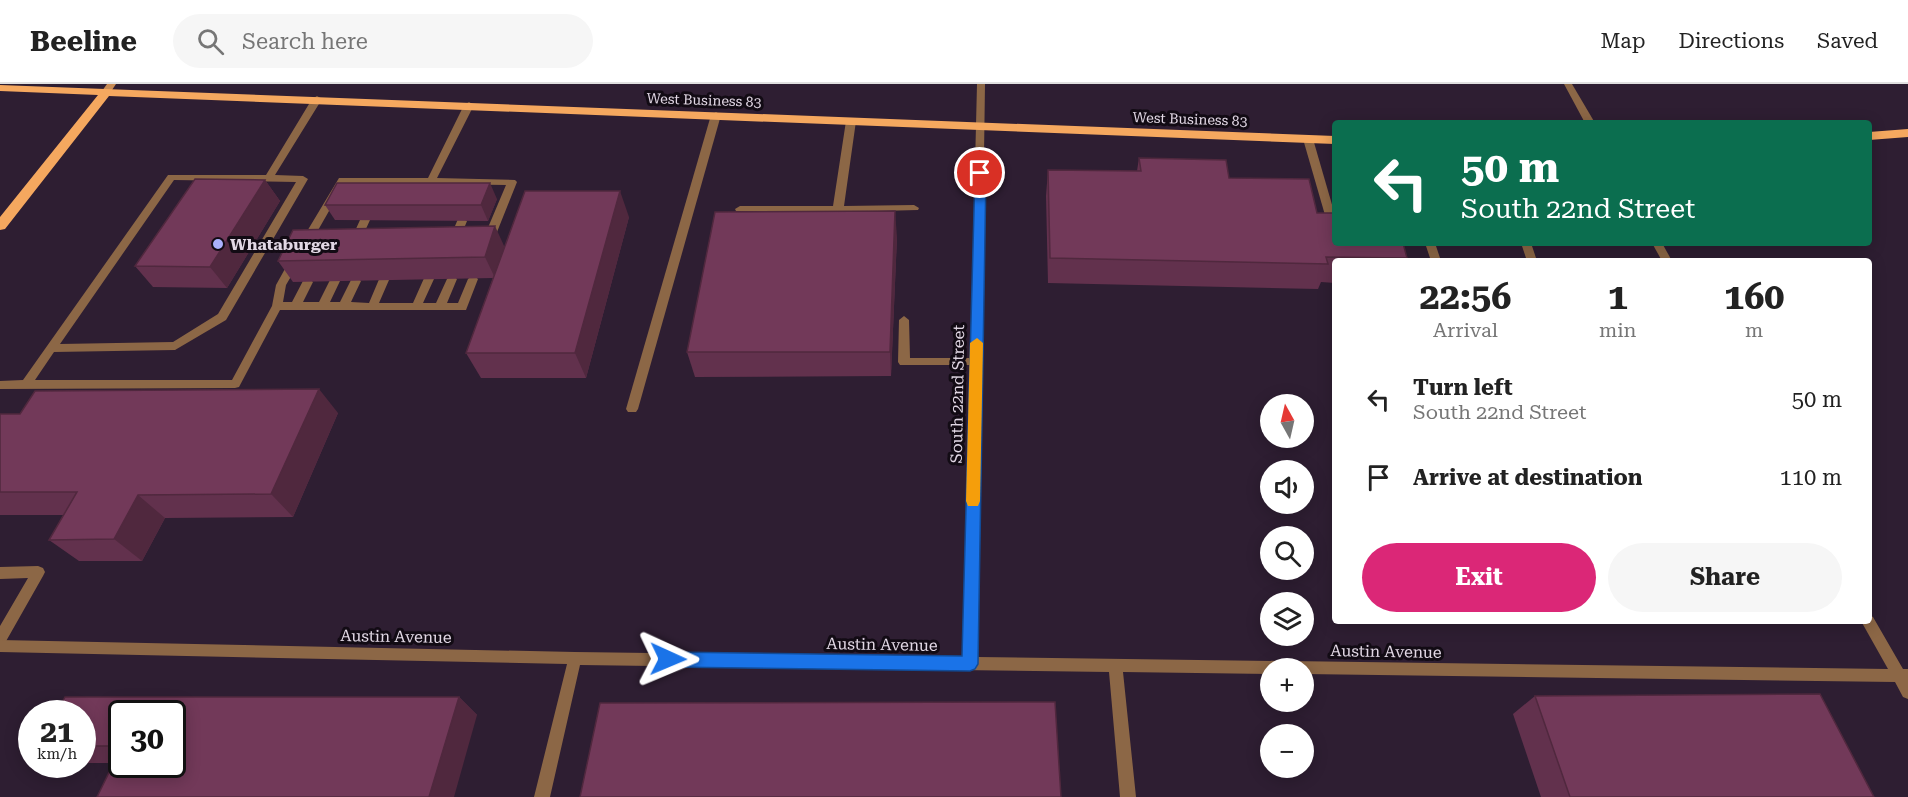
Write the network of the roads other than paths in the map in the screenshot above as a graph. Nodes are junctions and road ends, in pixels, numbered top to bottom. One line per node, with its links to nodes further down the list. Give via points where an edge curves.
1 (981, 84): 10 (street, South 22nd Street)
2 (1568, 84): 8 (street)
3 (110, 87): 4 (main road, West Business 83); 5 (main road, West Business 83); 24 (main road)
4 (0, 88)
5 (317, 99): 6 (main road, West Business 83); 15 (street)
6 (469, 105): 7 (main road, West Business 83); 16 (street)
7 (716, 115): 9 (main road, West Business 83); 49 (street)
8 (1588, 120)
9 (851, 121): 10 (main road, West Business 83); 20 (street)
10 (981, 126): 13 (main road, West Business 83); 46 (street, South 22nd Street)
11 (1908, 133): 12 (main road)
12 (1872, 135)
13 (1308, 139): 14 (main road, West Business 83); 23 (street)
14 (1332, 140)
15 (269, 178): 45 (street, via 171,177); 45 (street, via 303,179 222,317 175,346)
16 (431, 180): 17 (street); 26 (street, via 477,186 512,182); 37 (street, via 384,184 342,180 317,233 281,285)
17 (422, 199)
18 (914, 208): 20 (street)
19 (740, 209): 20 (street)
20 (838, 209)
21 (365, 220): 29 (street)
22 (462, 221): 25 (street)
23 (1332, 222)
24 (0, 226)
25 (457, 233): 26 (street); 27 (street, via 449,233)
26 (491, 234): 28 (street)
27 (446, 241)
28 (485, 248)
29 (350, 251)
30 (429, 279): 42 (street)
31 (452, 279): 43 (street)
32 (473, 279): 43 (street, via 462,307)
33 (384, 280): 41 (street)
34 (335, 281): 38 (street)
35 (356, 281): 40 (street)
36 (308, 282): 39 (street)
37 (277, 306): 39 (street); 47 (street, via 235,384)
38 (322, 306): 39 (street); 40 (street)
39 (295, 307)
40 (343, 307): 41 (street)
41 (372, 307): 42 (street)
42 (416, 307): 43 (street)
43 (440, 307)
44 (904, 320): 46 (street, via 904,362)
45 (51, 348): 47 (street)
46 (976, 362): 55 (street, South 22nd Street)
47 (26, 384): 48 (street)
48 (0, 385)
49 (632, 409)
50 (0, 573): 52 (street, via 38,573)
51 (1870, 624): 57 (street)
52 (0, 639)
53 (0, 646): 54 (street, Austin Avenue)
54 (575, 658): 55 (street, Austin Avenue); 59 (street)
55 (970, 664): 56 (street, Austin Avenue)
56 (1115, 665): 57 (street, Austin Avenue); 60 (street)
57 (1903, 676): 58 (street)
58 (1908, 692)
59 (542, 797)
60 (1128, 797)

